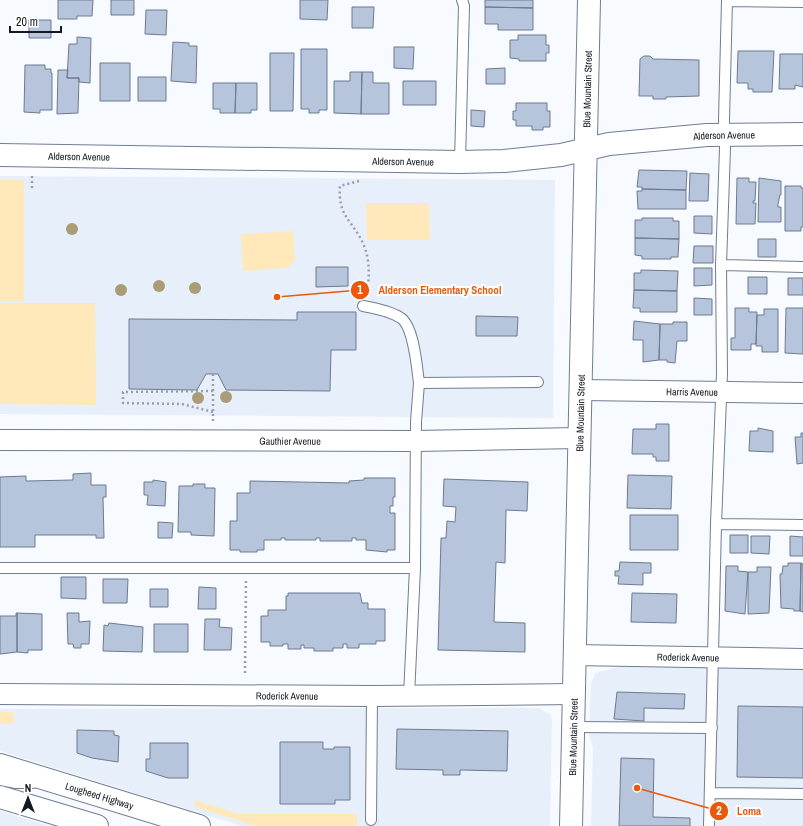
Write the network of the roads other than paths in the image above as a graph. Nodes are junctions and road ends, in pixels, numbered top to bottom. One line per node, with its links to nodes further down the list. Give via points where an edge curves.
1 (462, 0): 9 (lane, via 464,6)
2 (590, 0): 7 (main road, Blue Mountain Street)
3 (727, 1): 4 (lane); 6 (lane)
4 (803, 2)
5 (803, 134): 6 (main road, Alderson Avenue)
6 (725, 135): 7 (main road, Alderson Avenue, via 609,144); 10 (lane)
7 (586, 150): 9 (main road, Alderson Avenue, via 504,161); 15 (main road, Blue Mountain Street)
8 (0, 155): 9 (main road, Alderson Avenue)
9 (460, 162)
10 (720, 265): 11 (lane); 16 (lane)
11 (803, 267)
12 (363, 306): 14 (lane, via 380,309 402,319 412,338)
13 (538, 382): 14 (lane)
14 (419, 383): 20 (lane)
15 (582, 390): 16 (street, Harris Avenue); 18 (main road, Blue Mountain Street)
16 (720, 391): 17 (street, Harris Avenue); 21 (lane)
17 (803, 393)
18 (579, 438): 20 (street, Gauthier Avenue); 25 (main road, Blue Mountain Street)
19 (0, 440): 20 (street, Gauthier Avenue)
20 (416, 441): 24 (lane)
21 (716, 524): 22 (lane); 26 (lane)
22 (803, 525)
23 (0, 568): 24 (lane)
24 (415, 568): 31 (lane)
25 (574, 655): 26 (street, Roderick Avenue); 29 (main road, Blue Mountain Street)
26 (714, 656): 27 (street, Roderick Avenue); 33 (lane)
27 (803, 659)
28 (0, 694): 30 (street, Roderick Avenue)
29 (573, 694): 31 (street, Roderick Avenue); 32 (main road, Blue Mountain Street)
30 (372, 696): 31 (street, Roderick Avenue); 40 (lane)
31 (410, 696)
32 (573, 726): 33 (lane); 43 (main road, Blue Mountain Street)
33 (712, 728): 37 (lane)
34 (0, 765): 36 (main road, Lougheed Highway)
35 (0, 780): 36 (lane, via 16,783)
36 (53, 782): 42 (main road, Lougheed Highway)
37 (710, 794): 38 (lane); 44 (lane)
38 (803, 794)
39 (0, 797): 41 (main road)
40 (371, 820)
41 (97, 826)
42 (199, 826)
43 (571, 826)
44 (709, 826)

